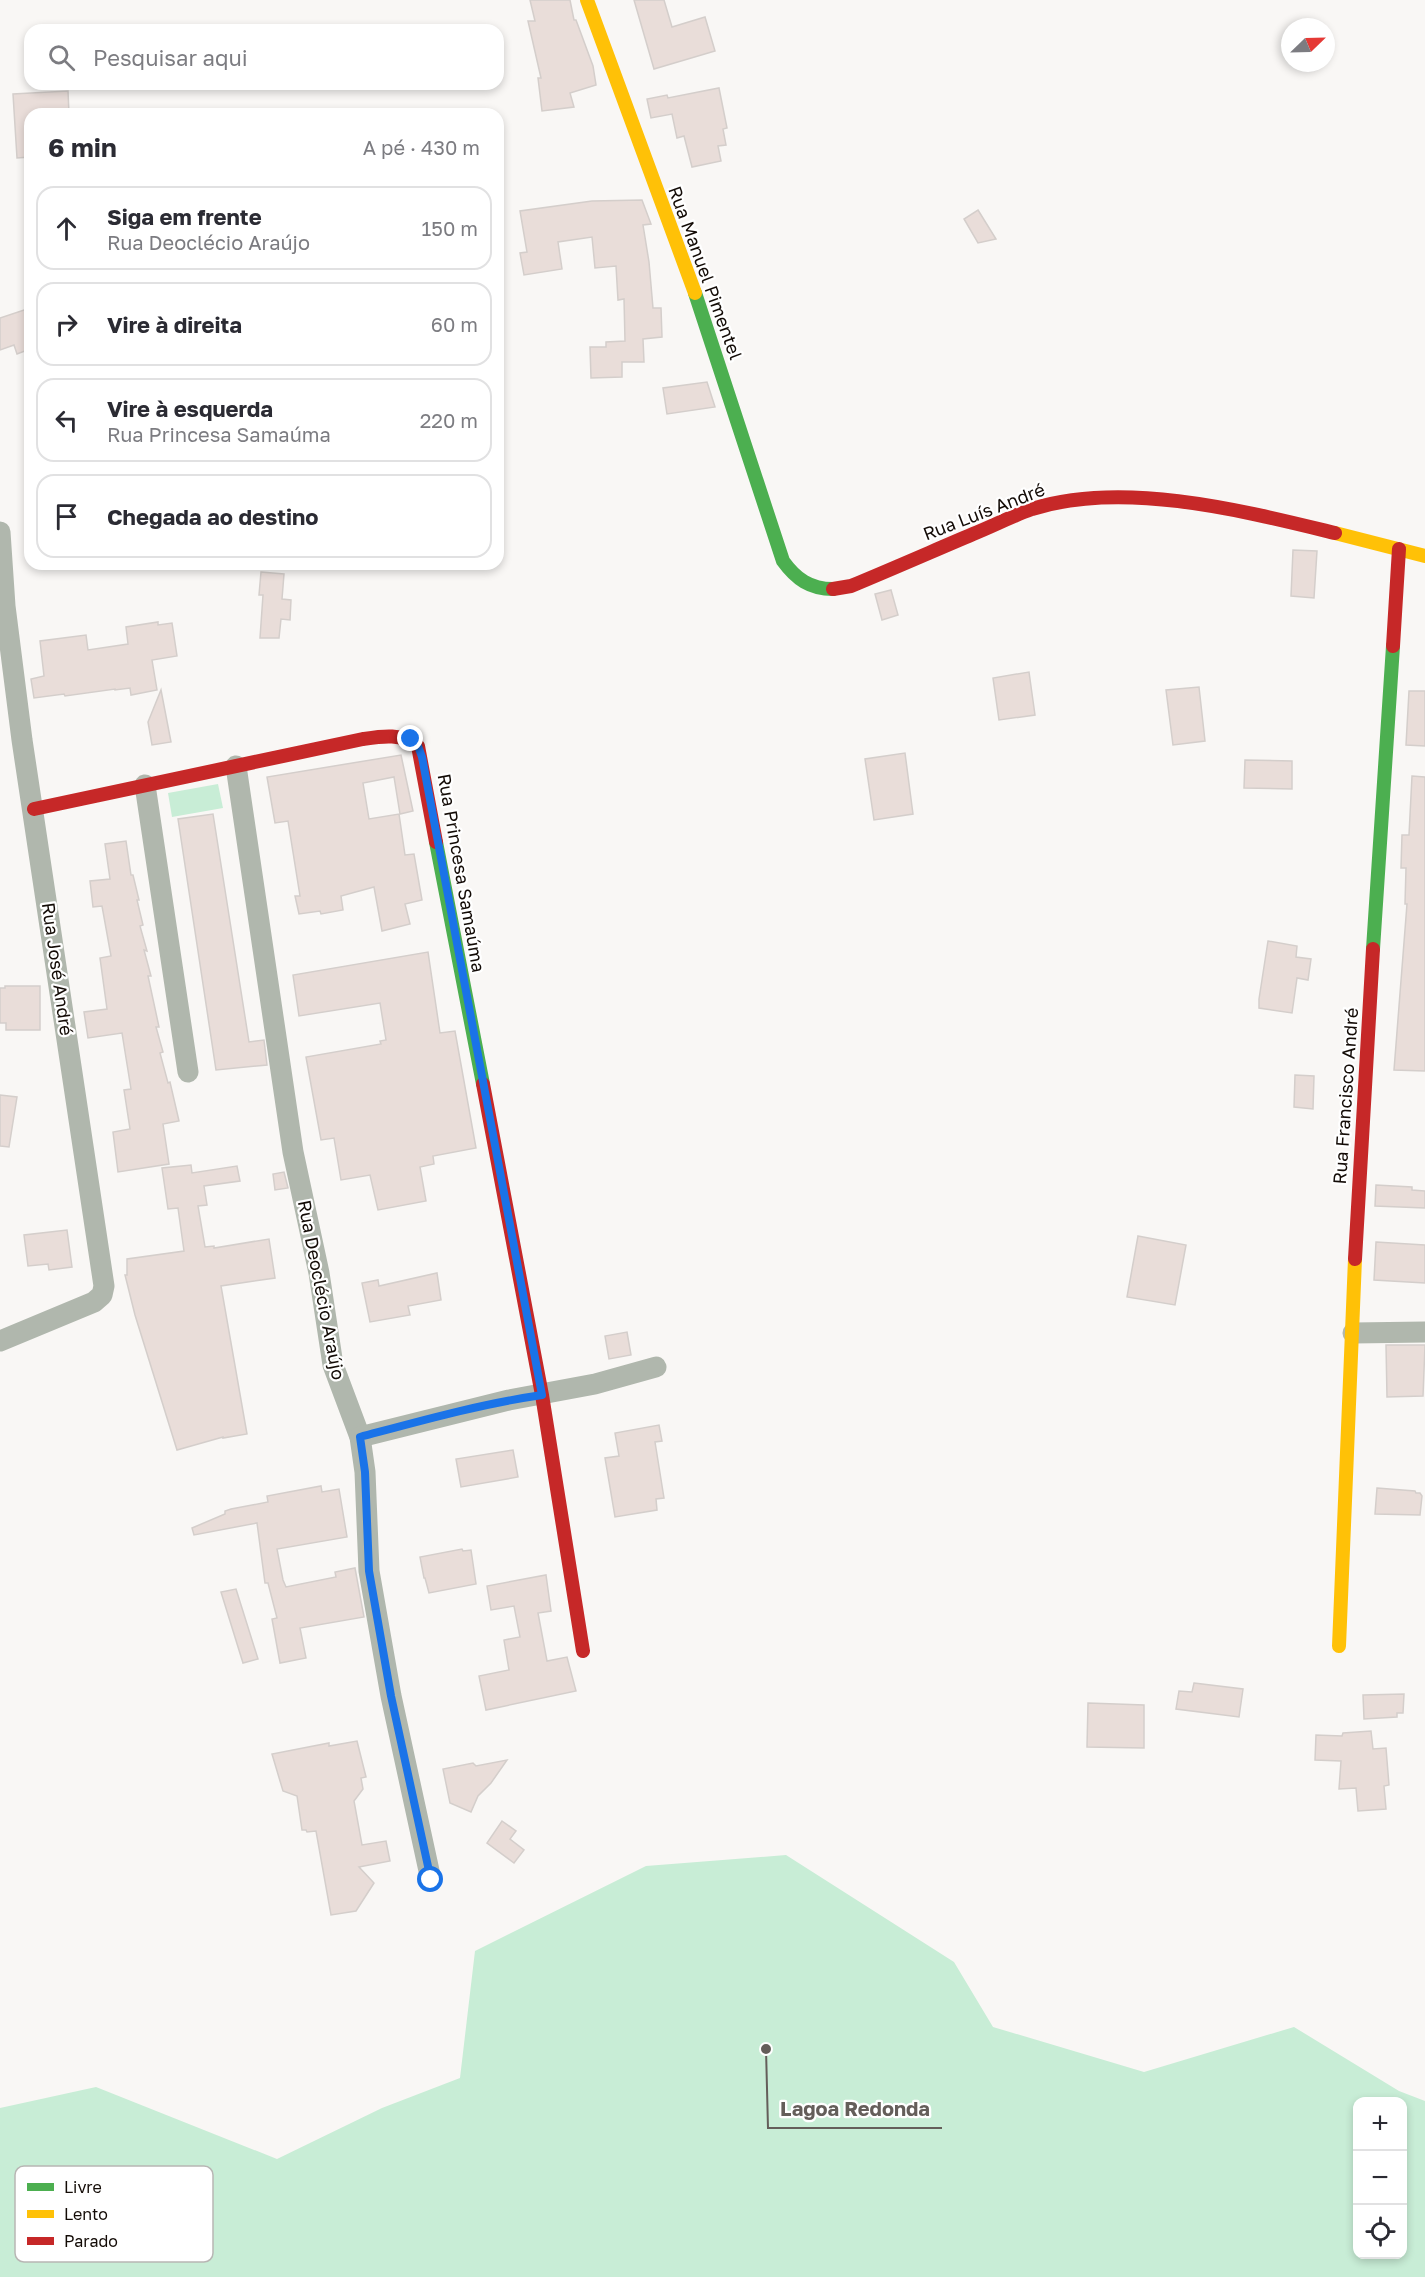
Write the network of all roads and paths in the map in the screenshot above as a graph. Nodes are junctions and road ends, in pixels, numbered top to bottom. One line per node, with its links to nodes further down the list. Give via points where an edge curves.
1 (587, 0): 5 (street, Rua Manuel Pimentel, via 708,328)
2 (0, 532): 6 (street, Rua José André)
3 (1399, 549): 4 (street, Rua Luís André); 5 (street, Rua Luís André, via 1235,509 1119,497 1064,501 1033,509 835,590 806,584 792,575); 12 (street, Rua Francisco André, via 1358,1191)
4 (1425, 556)
5 (783, 561)
6 (3, 606): 9 (street, Rua José André)
7 (236, 766): 8 (street, Rua Princesa Samaúma); 15 (street, Rua Princesa Samaúma, via 384,736 398,735 418,746); 16 (street, Rua Deoclécio Araújo, via 293,1152 319,1274 333,1365)
8 (145, 785): 9 (street, Rua Princesa Samaúma); 10 (street)
9 (34, 809): 13 (street, Rua José André, via 104,1286 102,1295 94,1302)
10 (188, 1072)
11 (1425, 1332): 12 (street)
12 (1353, 1333): 17 (street, Rua Francisco André)
13 (0, 1341)
14 (656, 1366): 15 (street)
15 (542, 1395): 16 (street); 18 (street)
16 (360, 1437): 19 (street, Rua Deoclécio Araújo, via 369,1571 391,1696)
17 (1339, 1646)
18 (583, 1651)
19 (431, 1880)

